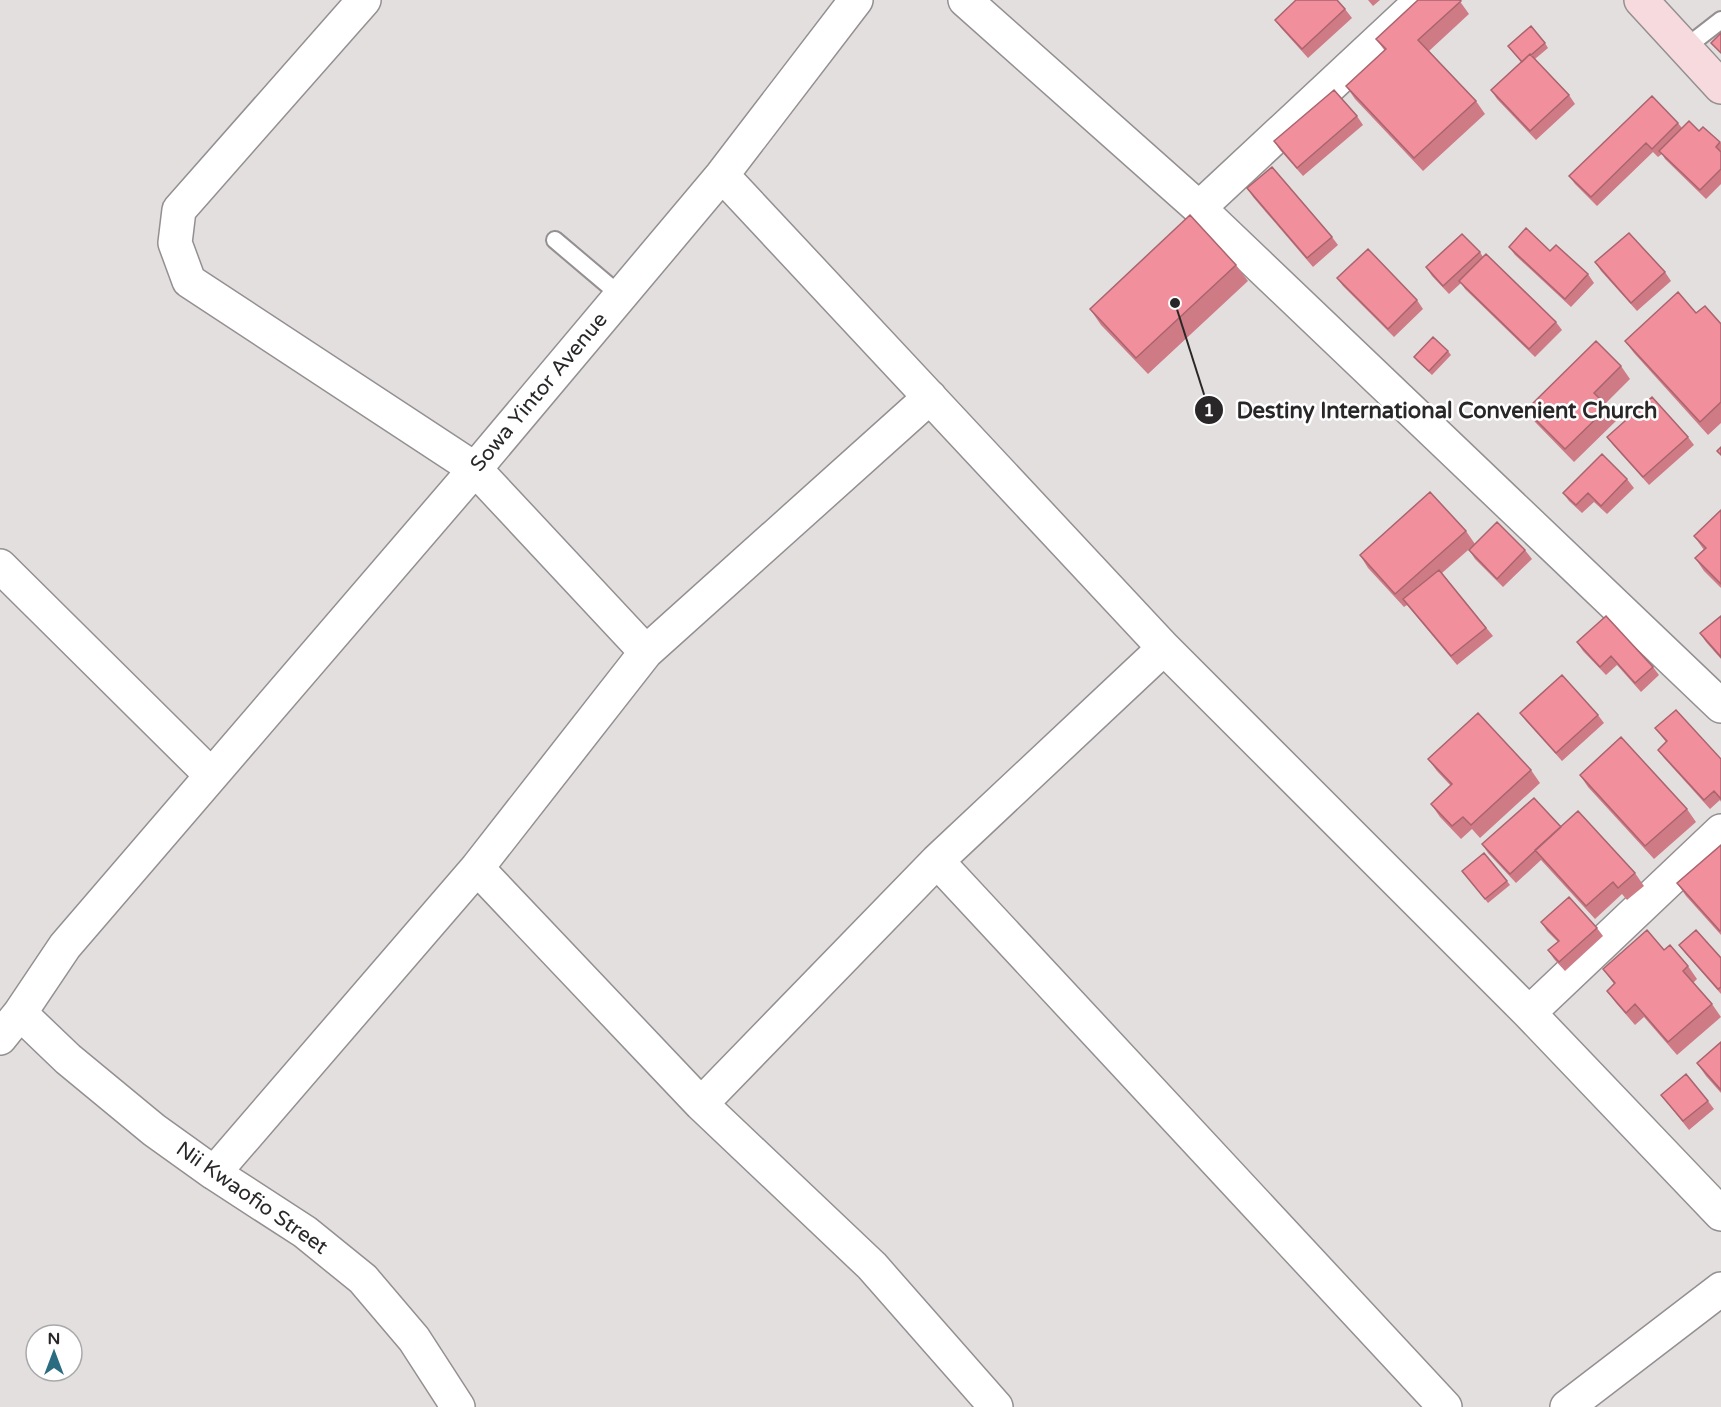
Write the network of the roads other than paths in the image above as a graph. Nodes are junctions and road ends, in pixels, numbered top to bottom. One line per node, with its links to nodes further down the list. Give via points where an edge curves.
1 (364, 0): 14 (street, via 179,210 175,243 189,281)
2 (856, 0): 9 (street, Sowa Yintor Avenue)
3 (965, 0): 10 (street)
4 (1422, 0): 10 (street)
5 (1641, 0): 7 (main road)
6 (1721, 20): 7 (lane)
7 (1685, 48): 8 (main road)
8 (1721, 87)
9 (722, 175): 12 (street, Sowa Yintor Avenue); 13 (street)
10 (1199, 208): 18 (street)
11 (555, 240): 12 (lane)
12 (620, 296): 14 (street, Sowa Yintor Avenue)
13 (930, 397): 16 (street); 17 (street)
14 (475, 469): 17 (street); 19 (street, Sowa Yintor Avenue)
15 (0, 566): 19 (street)
16 (1164, 648): 21 (street); 24 (street)
17 (646, 652): 22 (street)
18 (1721, 706)
19 (211, 775): 23 (street, Sowa Yintor Avenue, via 65,945)
20 (1721, 831): 24 (street)
21 (937, 861): 26 (street); 32 (street)
22 (477, 868): 26 (street); 27 (street)
23 (20, 1013): 25 (street, Sowa Yintor Avenue); 27 (street, Nii Kwaofio Street, via 106,1091)
24 (1529, 1013): 28 (street)
25 (0, 1038)
26 (701, 1104): 31 (street, via 872,1266)
27 (214, 1173): 30 (street, Nii Kwaofio Street, via 306,1232 363,1279 414,1339)
28 (1721, 1214)
29 (1721, 1288): 33 (street)
30 (458, 1407)
31 (996, 1407)
32 (1444, 1407)
33 (1567, 1407)

